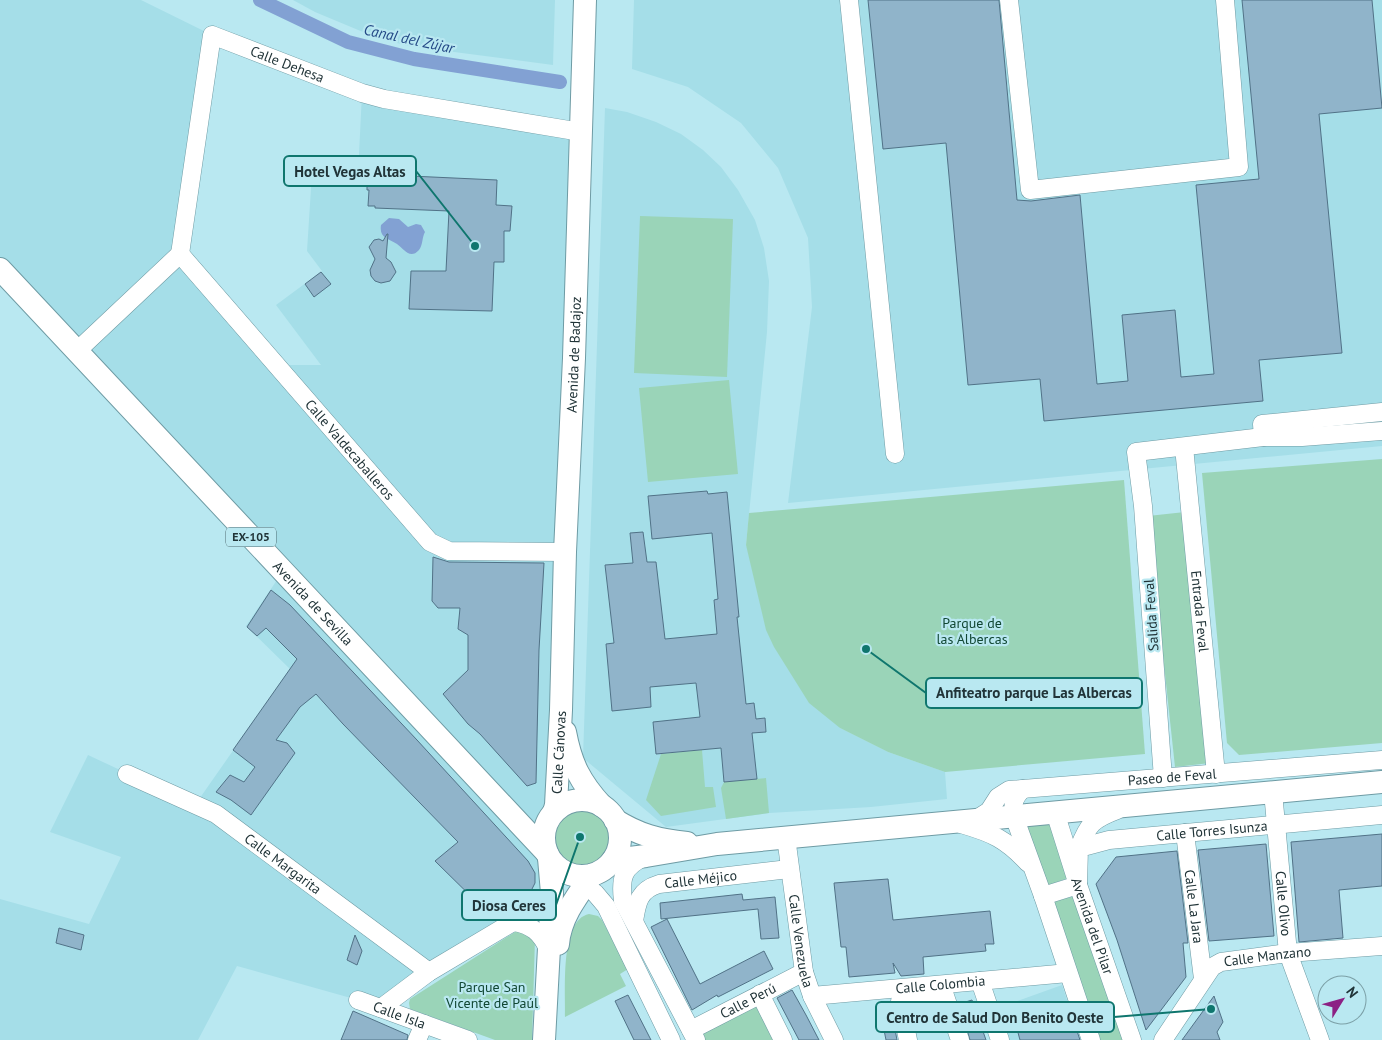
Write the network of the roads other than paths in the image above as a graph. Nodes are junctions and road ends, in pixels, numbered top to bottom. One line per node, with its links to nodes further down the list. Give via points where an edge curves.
1 (585, 0): 5 (main road, Avenida de Badajoz)
2 (849, 0): 13 (street)
3 (1009, 0): 4 (street, via 1030,190 1239,167)
4 (1225, 0)
5 (581, 132): 6 (street, Calle Dehesa, via 384,99 212,35); 14 (main road, Avenida de Badajoz)
6 (180, 254): 8 (street); 14 (street, Calle Valdecaballeros, via 430,542 449,551)
7 (0, 269): 8 (main road, Avenida de Sevilla / EX-105)
8 (78, 351): 23 (main road, Avenida de Sevilla / EX-105)
9 (1382, 412): 11 (street, via 1262,424)
10 (1382, 431): 11 (street)
11 (1263, 437): 12 (street)
12 (1184, 447): 18 (street, Entrada Feval); 19 (street, Salida Feval, via 1136,452 1143,506)
13 (895, 454)
14 (565, 552): 15 (main road, Avenida de Badajoz)
15 (561, 710): 26 (main road, Calle Cánovas, via 580,780); 27 (main road, Calle Cánovas, via 556,804)
16 (1382, 760): 18 (street, Paseo de Feval)
17 (127, 774): 51 (street, Calle Margarita, via 216,814)
18 (1216, 774): 19 (street, Paseo de Feval)
19 (1163, 778): 21 (street, Paseo de Feval)
20 (1382, 782): 22 (main road)
21 (1023, 789): 29 (street, via 1015,796); 30 (street, Paseo de Feval, via 1009,790 998,797 989,811)
22 (1273, 792): 24 (main road); 31 (street, Calle Olivo)
23 (503, 806): 27 (main road, Avenida de Sevilla / EX-105, via 522,820 539,823); 36 (main road, Avenida de Sevilla / EX-105)
24 (1130, 806): 25 (main road); 35 (street, via 1099,817 1086,830)
25 (1055, 812): 29 (main road); 41 (street, Avenida del Pilar)
26 (608, 813): 27 (main road, via 592,802 581,800 570,802); 34 (main road, via 632,830 655,838); 40 (main road, via 619,831 620,842)
27 (552, 815): 36 (main road, via 544,830)
28 (1382, 815): 31 (street, Calle Torres Isunza)
29 (1014, 816): 30 (main road); 38 (street)
30 (964, 821): 33 (main road); 38 (street, via 999,837)
31 (1276, 824): 32 (street, Calle Torres Isunza); 50 (street, Calle Olivo)
32 (1185, 833): 35 (street, Calle Torres Isunza, via 1109,840); 54 (street, Calle La Jara)
33 (786, 837): 34 (main road); 39 (street, Calle Venezuela)
34 (708, 845): 37 (main road)
35 (1080, 848): 41 (street)
36 (548, 856): 40 (main road, via 562,871); 44 (main road)
37 (646, 856): 40 (main road); 43 (street, via 626,869 621,887)
38 (1032, 868): 42 (street)
39 (790, 869): 46 (street, Calle Méjico, via 651,887 641,895); 52 (street, Calle Venezuela)
40 (591, 873): 43 (street, via 612,880); 44 (main road, via 578,893); 47 (street)
41 (1078, 885): 42 (street); 72 (street, Avenida del Pilar)
42 (1043, 896): 53 (street)
43 (623, 900): 46 (street)
44 (556, 906): 45 (street, via 540,905); 47 (street, via 595,907 606,916); 49 (main road); 64 (main road, via 558,946)
45 (521, 918): 49 (street, via 523,924 542,936); 51 (street)
46 (634, 921): 61 (street)
47 (621, 938): 65 (street)
48 (1382, 946): 50 (street, Calle Manzano)
49 (548, 949): 63 (main road)
50 (1288, 953): 54 (street, Calle Manzano, via 1221,962 1212,967); 74 (street, Calle Olivo)
51 (429, 972): 59 (street)
52 (804, 972): 56 (street, Calle Perú); 57 (street, Calle Venezuela)
53 (1068, 973): 55 (street, Calle Colombia); 71 (street)
54 (1203, 979): 73 (street, Calle Manzano)
55 (980, 981): 57 (street, Calle Colombia); 70 (street)
56 (760, 994): 61 (street, Calle Perú); 66 (street)
57 (812, 996): 67 (street, Calle Venezuela)
58 (358, 1000): 59 (street, Calle Isla)
59 (381, 1008): 60 (street, Calle Isla)
60 (420, 1032): 62 (street, Calle Isla)
61 (693, 1035)
62 (468, 1040)
63 (544, 1040)
64 (554, 1040)
65 (671, 1040)
66 (783, 1040)
67 (834, 1040)
68 (908, 1040): 69 (street, via 900,1001 944,993)
69 (960, 1040)
70 (1000, 1040)
71 (1091, 1040)
72 (1132, 1040)
73 (1163, 1040)
74 (1320, 1040)

